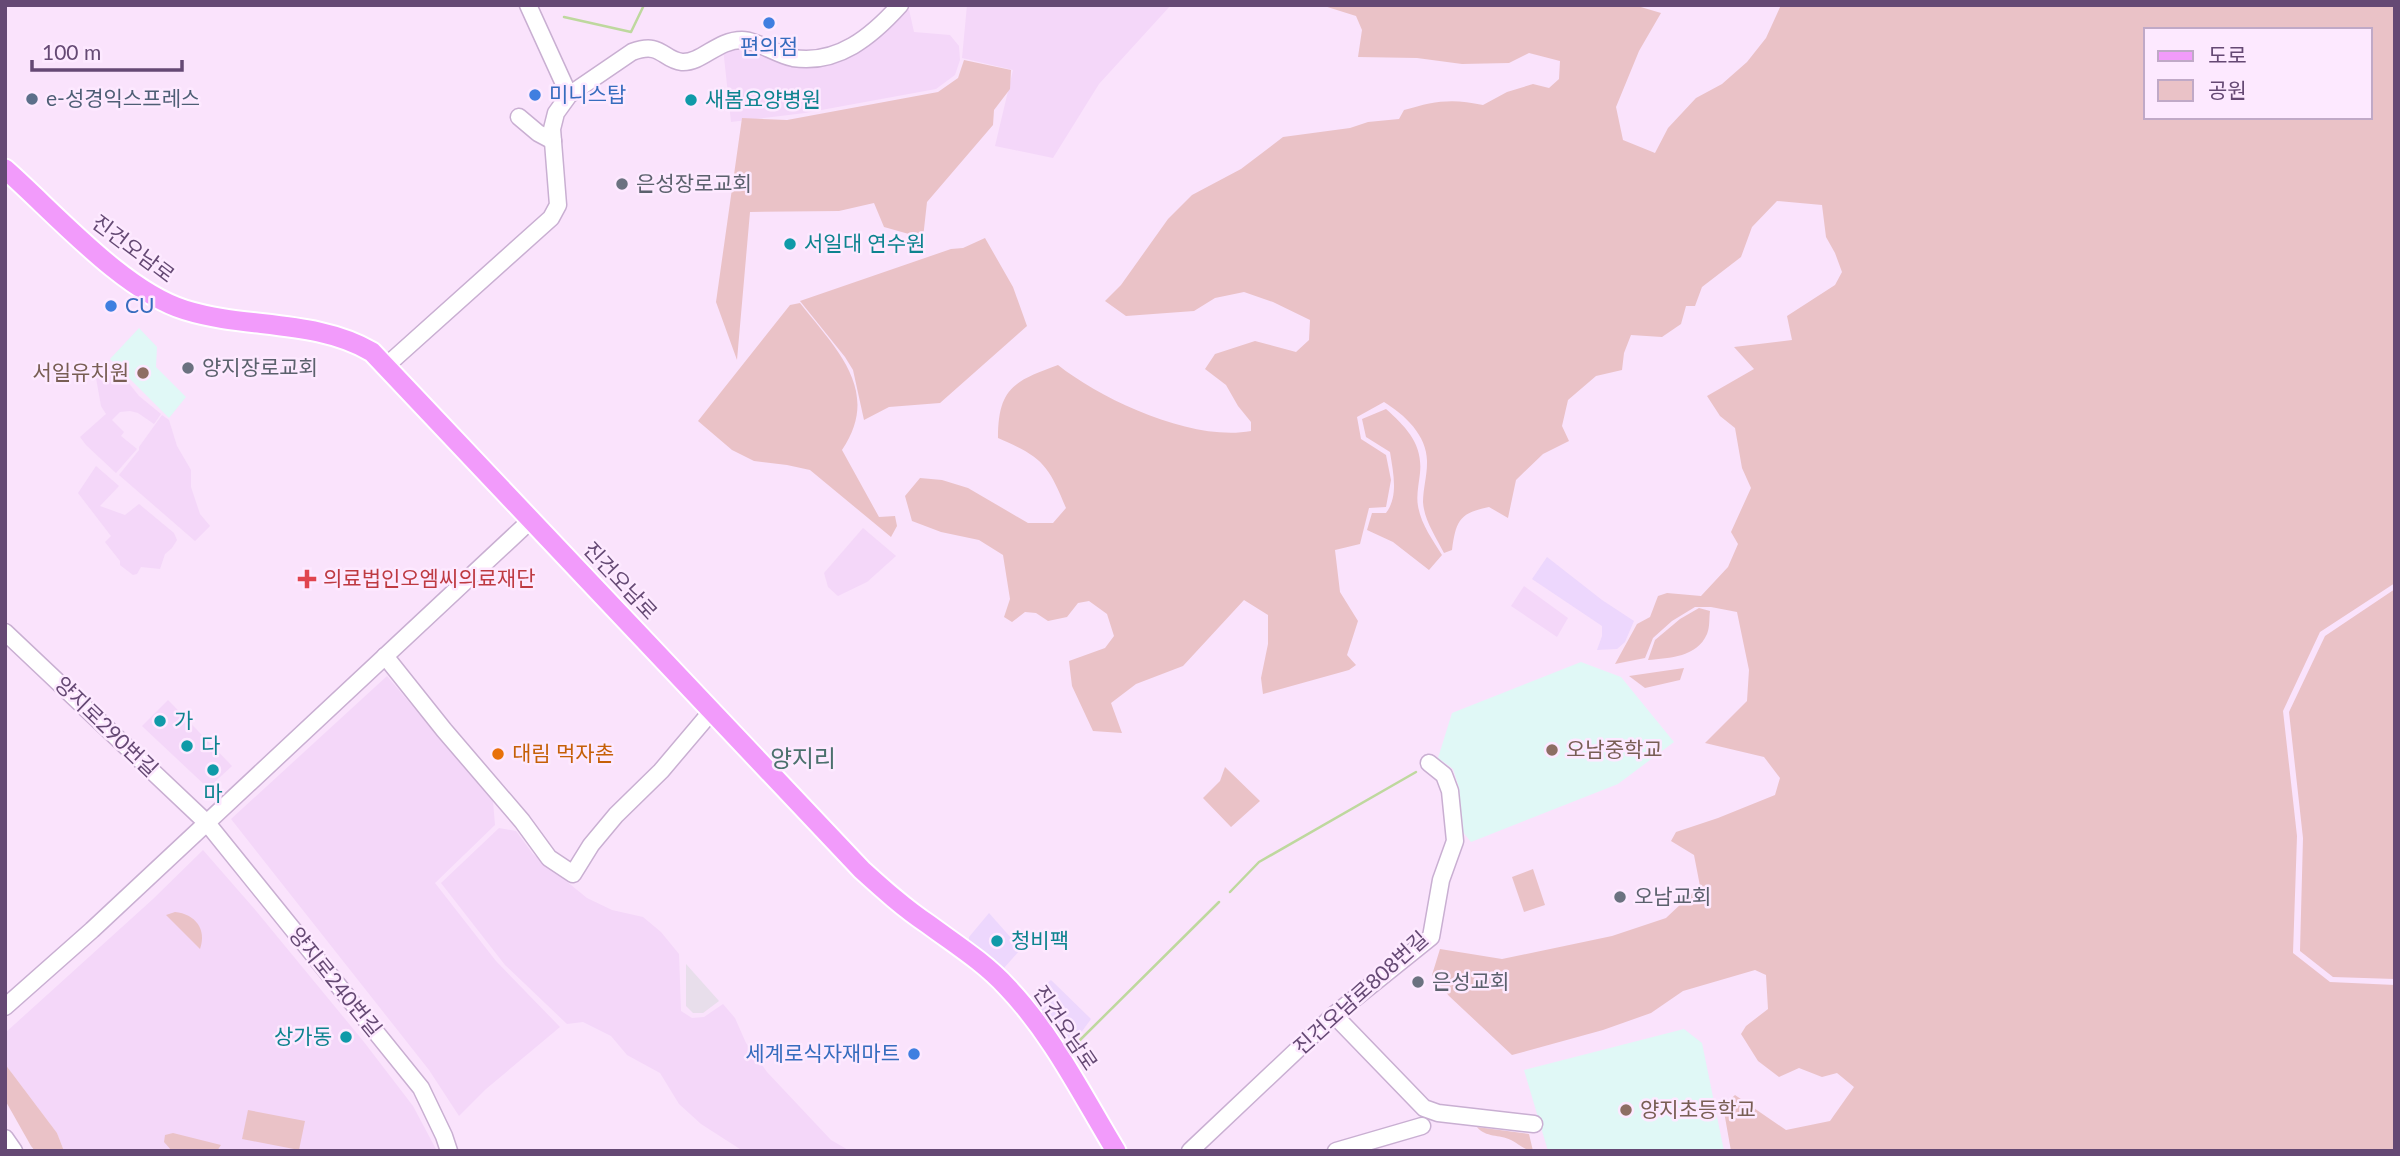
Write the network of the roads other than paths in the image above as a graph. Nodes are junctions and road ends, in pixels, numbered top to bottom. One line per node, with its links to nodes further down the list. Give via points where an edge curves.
1 (528, 5): 3 (street)
2 (900, 5): 3 (street, via 872,34 840,52 794,58 744,40 722,43 685,62 642,48)
3 (569, 95): 5 (street, via 556,113)
4 (519, 117): 5 (street)
5 (553, 141): 7 (street, via 558,205 551,218)
6 (5, 169): 7 (main road, 진건오남로, via 155,298 226,320 343,338 372,352)
7 (386, 366): 8 (main road, 진건오남로)
8 (531, 520): 10 (street); 11 (main road, 진건오남로)
9 (5, 632): 13 (street, 양지로290번길)
10 (385, 656): 11 (street, via 549,858 573,874 616,815 662,771); 13 (street)
11 (712, 712): 21 (main road, 진건오남로, via 862,870 986,967 1029,1011)
12 (1429, 764): 15 (street, 진건오남로808번길, via 1444,775 1450,791 1455,841 1441,880 1431,937)
13 (207, 824): 14 (street); 20 (street, 양지로240번길, via 421,1088)
14 (5, 1007)
15 (1334, 1015): 16 (street, via 1424,1108); 22 (street, 진건오남로808번길)
16 (1534, 1124)
17 (1422, 1126): 23 (street)
18 (5, 1138): 19 (street)
19 (14, 1151)
20 (449, 1151)
21 (1116, 1151)
22 (1190, 1151)
23 (1336, 1151)

